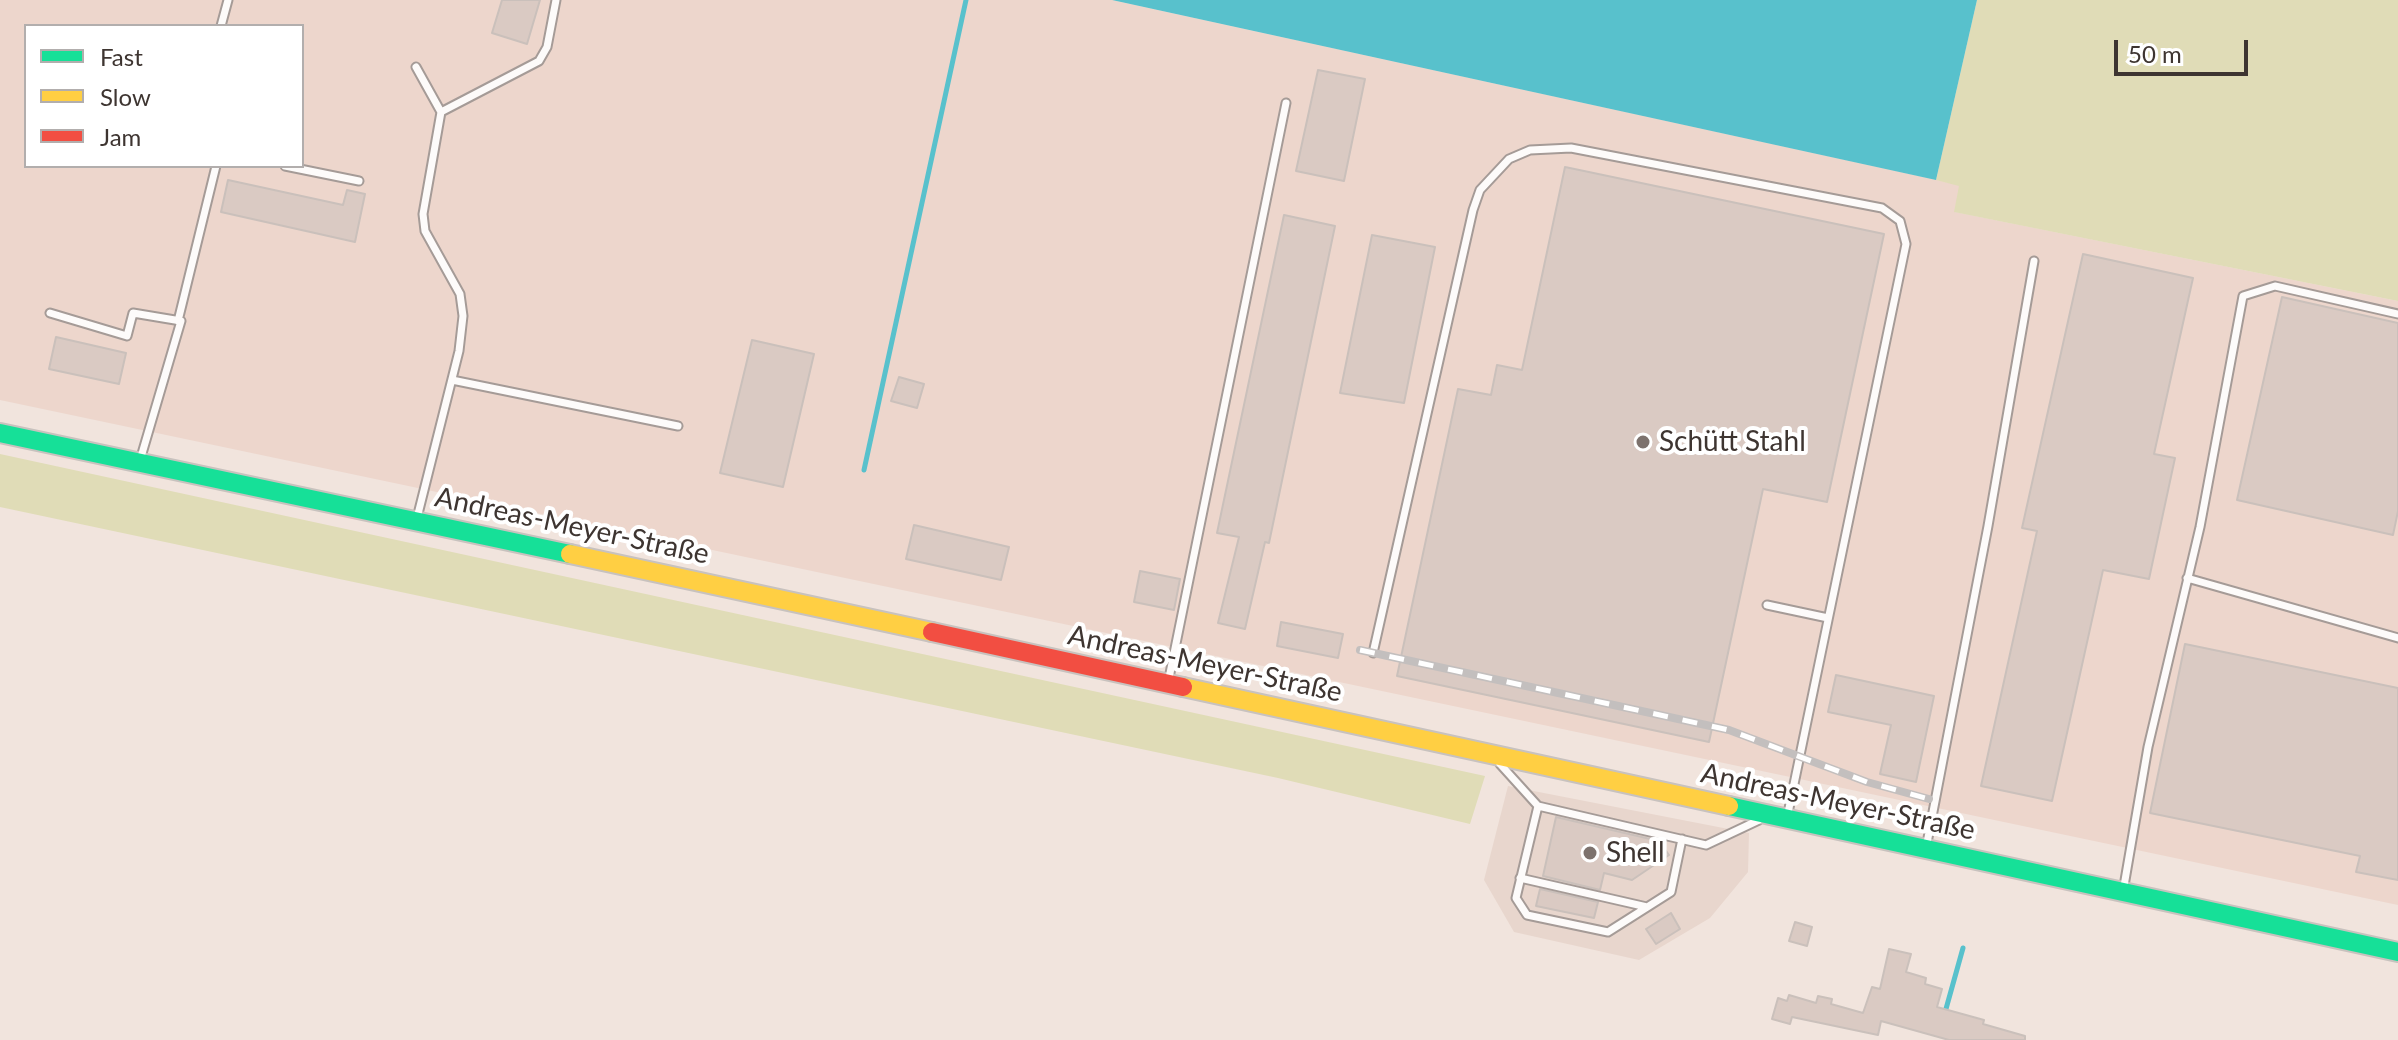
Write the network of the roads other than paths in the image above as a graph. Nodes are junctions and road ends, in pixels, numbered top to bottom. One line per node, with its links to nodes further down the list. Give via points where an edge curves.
1 (228, 0): 3 (lane)
2 (556, 0): 6 (lane, via 539,61)
3 (222, 24)
4 (416, 67): 6 (lane)
5 (1286, 103): 24 (lane)
6 (441, 112): 14 (lane, via 423,214 431,246 460,294 463,316)
7 (216, 168): 13 (lane)
8 (295, 168): 9 (lane)
9 (359, 181)
10 (2034, 261): 29 (lane)
11 (50, 313): 13 (lane, via 127,336 133,313)
12 (2398, 314): 19 (lane, via 2275,286 2243,296)
13 (178, 321): 17 (lane)
14 (452, 380): 15 (lane); 18 (lane)
15 (678, 426)
16 (0, 433): 17 (main road, Andreas-Meyer-Straße)
17 (139, 463): 18 (main road, Andreas-Meyer-Straße)
18 (415, 521): 24 (main road, Andreas-Meyer-Straße)
19 (2187, 578): 22 (lane); 31 (lane, via 2148,747)
20 (1767, 605): 21 (lane)
21 (1828, 618): 23 (lane, via 1906,244 1900,221 1873,206 1550,146 1509,159 1477,200); 27 (lane)
22 (2398, 638)
23 (1373, 653)
24 (1167, 684): 25 (main road, Andreas-Meyer-Straße)
25 (1494, 756): 26 (lane); 27 (main road, Andreas-Meyer-Straße)
26 (1538, 806): 28 (lane); 30 (lane)
27 (1778, 817): 28 (lane, via 1706,845); 29 (main road, Andreas-Meyer-Straße)
28 (1682, 839): 32 (lane, via 1671,892)
29 (1925, 849): 31 (main road, Andreas-Meyer-Straße)
30 (1520, 878): 32 (lane); 32 (lane, via 1516,898 1527,915 1608,932)
31 (2123, 892): 33 (main road, Andreas-Meyer-Straße)
32 (1648, 907)
33 (2398, 952)

